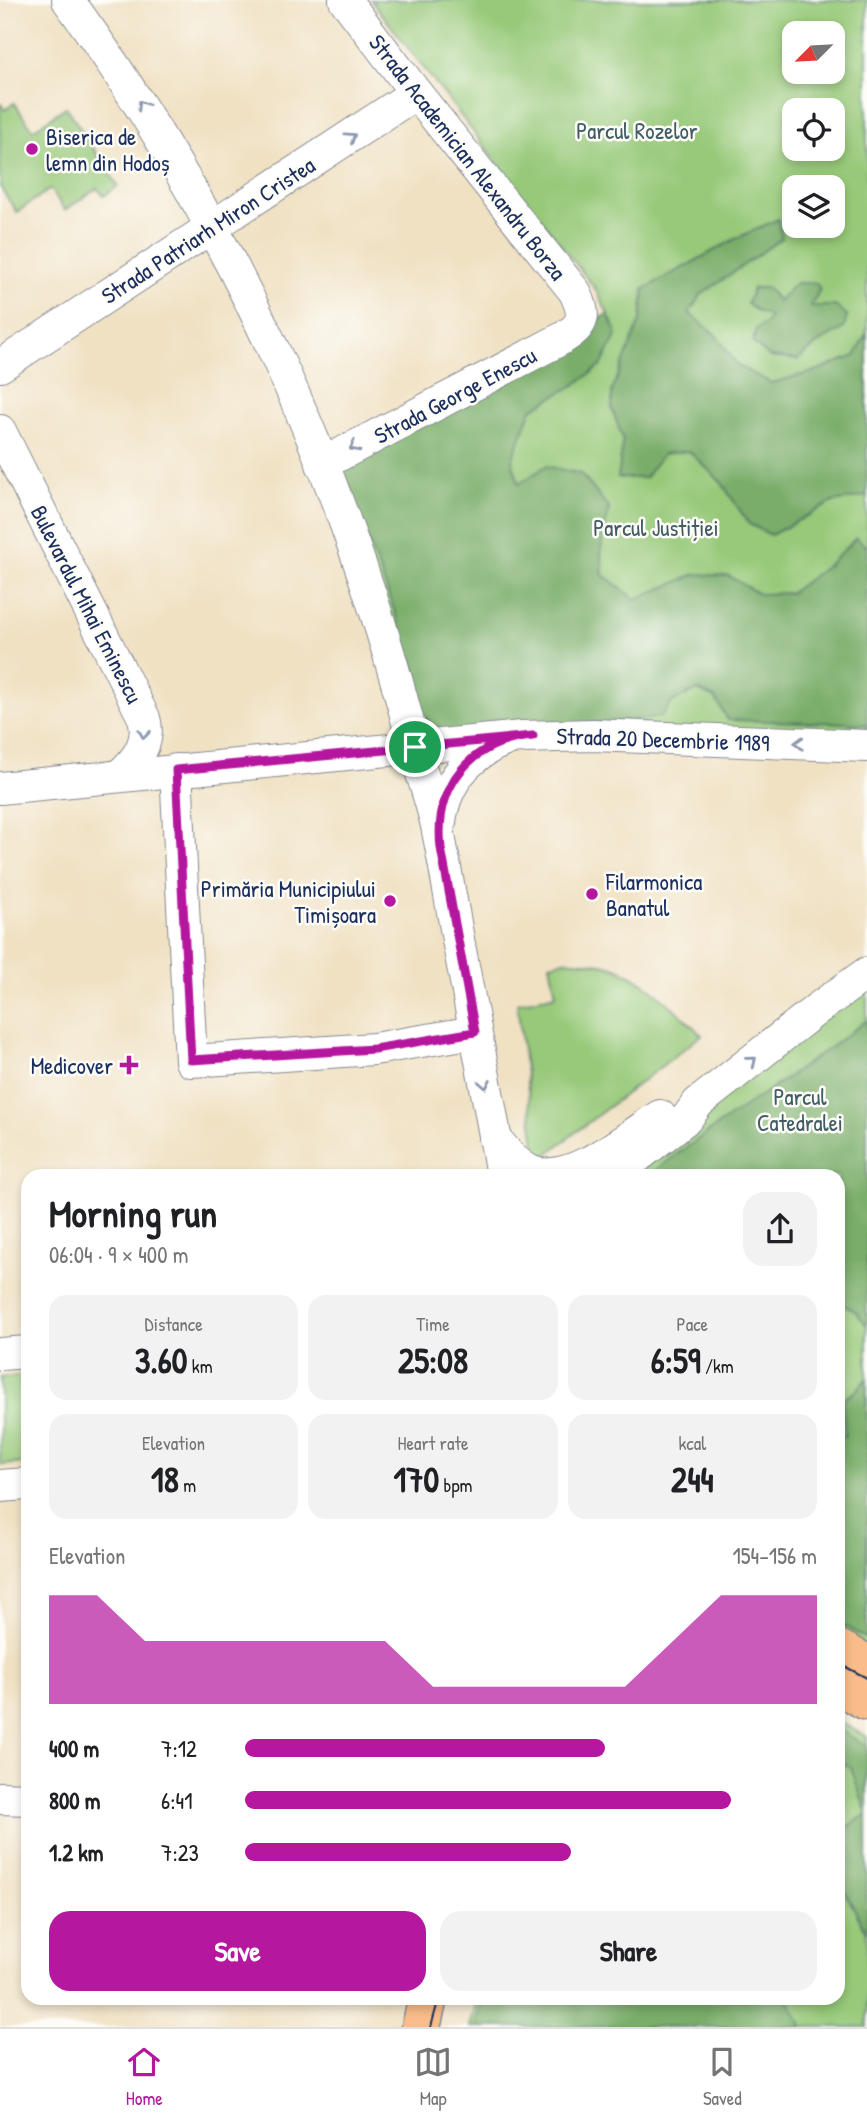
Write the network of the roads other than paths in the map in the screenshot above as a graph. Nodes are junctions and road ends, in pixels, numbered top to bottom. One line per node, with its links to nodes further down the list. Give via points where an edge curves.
1 (68, 0): 4 (street, one-way to 1, via 166,144)
2 (345, 0): 3 (street, Strada Academician Alexandru Borza)
3 (416, 93): 4 (street, Strada Patriarh Miron Cristea, one-way to 3); 5 (street, Strada Academician Alexandru Borza, via 575,292)
4 (212, 228): 6 (street, Strada Patriarh Miron Cristea); 8 (street, via 281,367)
5 (583, 319): 8 (street, Strada George Enescu, one-way to 8, via 563,338)
6 (0, 366)
7 (0, 431): 13 (street, Bulevardul Mihai Eminescu, one-way to 13, via 144,718 145,743)
8 (322, 464): 11 (street, via 386,642)
9 (533, 736): 10 (street, Strada 20 Decembrie 1989, one-way to 9); 11 (street, Strada 20 Decembrie 1989); 15 (street, via 492,746 460,771 442,806)
10 (867, 746)
11 (415, 747): 12 (street, Strada 20 Decembrie 1989); 15 (street)
12 (176, 770): 13 (street, Strada 20 Decembrie 1989); 17 (street, via 191,1060 374,1049)
13 (120, 775): 14 (street, Strada 20 Decembrie 1989)
14 (0, 788)
15 (441, 848): 17 (street)
16 (867, 973): 18 (street, one-way to 16)
17 (475, 1032): 19 (street, one-way to 19)
18 (698, 1103): 22 (street, via 677,1105); 23 (street, via 687,1118)
19 (495, 1138): 20 (street); 21 (street)
20 (501, 1169)
21 (528, 1169)
22 (574, 1169)
23 (622, 1169)
24 (21, 1352): 25 (street)
25 (0, 1354)
26 (21, 1484): 27 (street)
27 (0, 1486)
28 (845, 1653): 29 (main road)
29 (867, 1664)
30 (845, 1689): 31 (main road)
31 (867, 1701)
32 (0, 1798): 33 (street)
33 (21, 1799)
34 (426, 2005): 36 (main road)
35 (447, 2005): 37 (main road)
36 (421, 2027)
37 (442, 2027)

